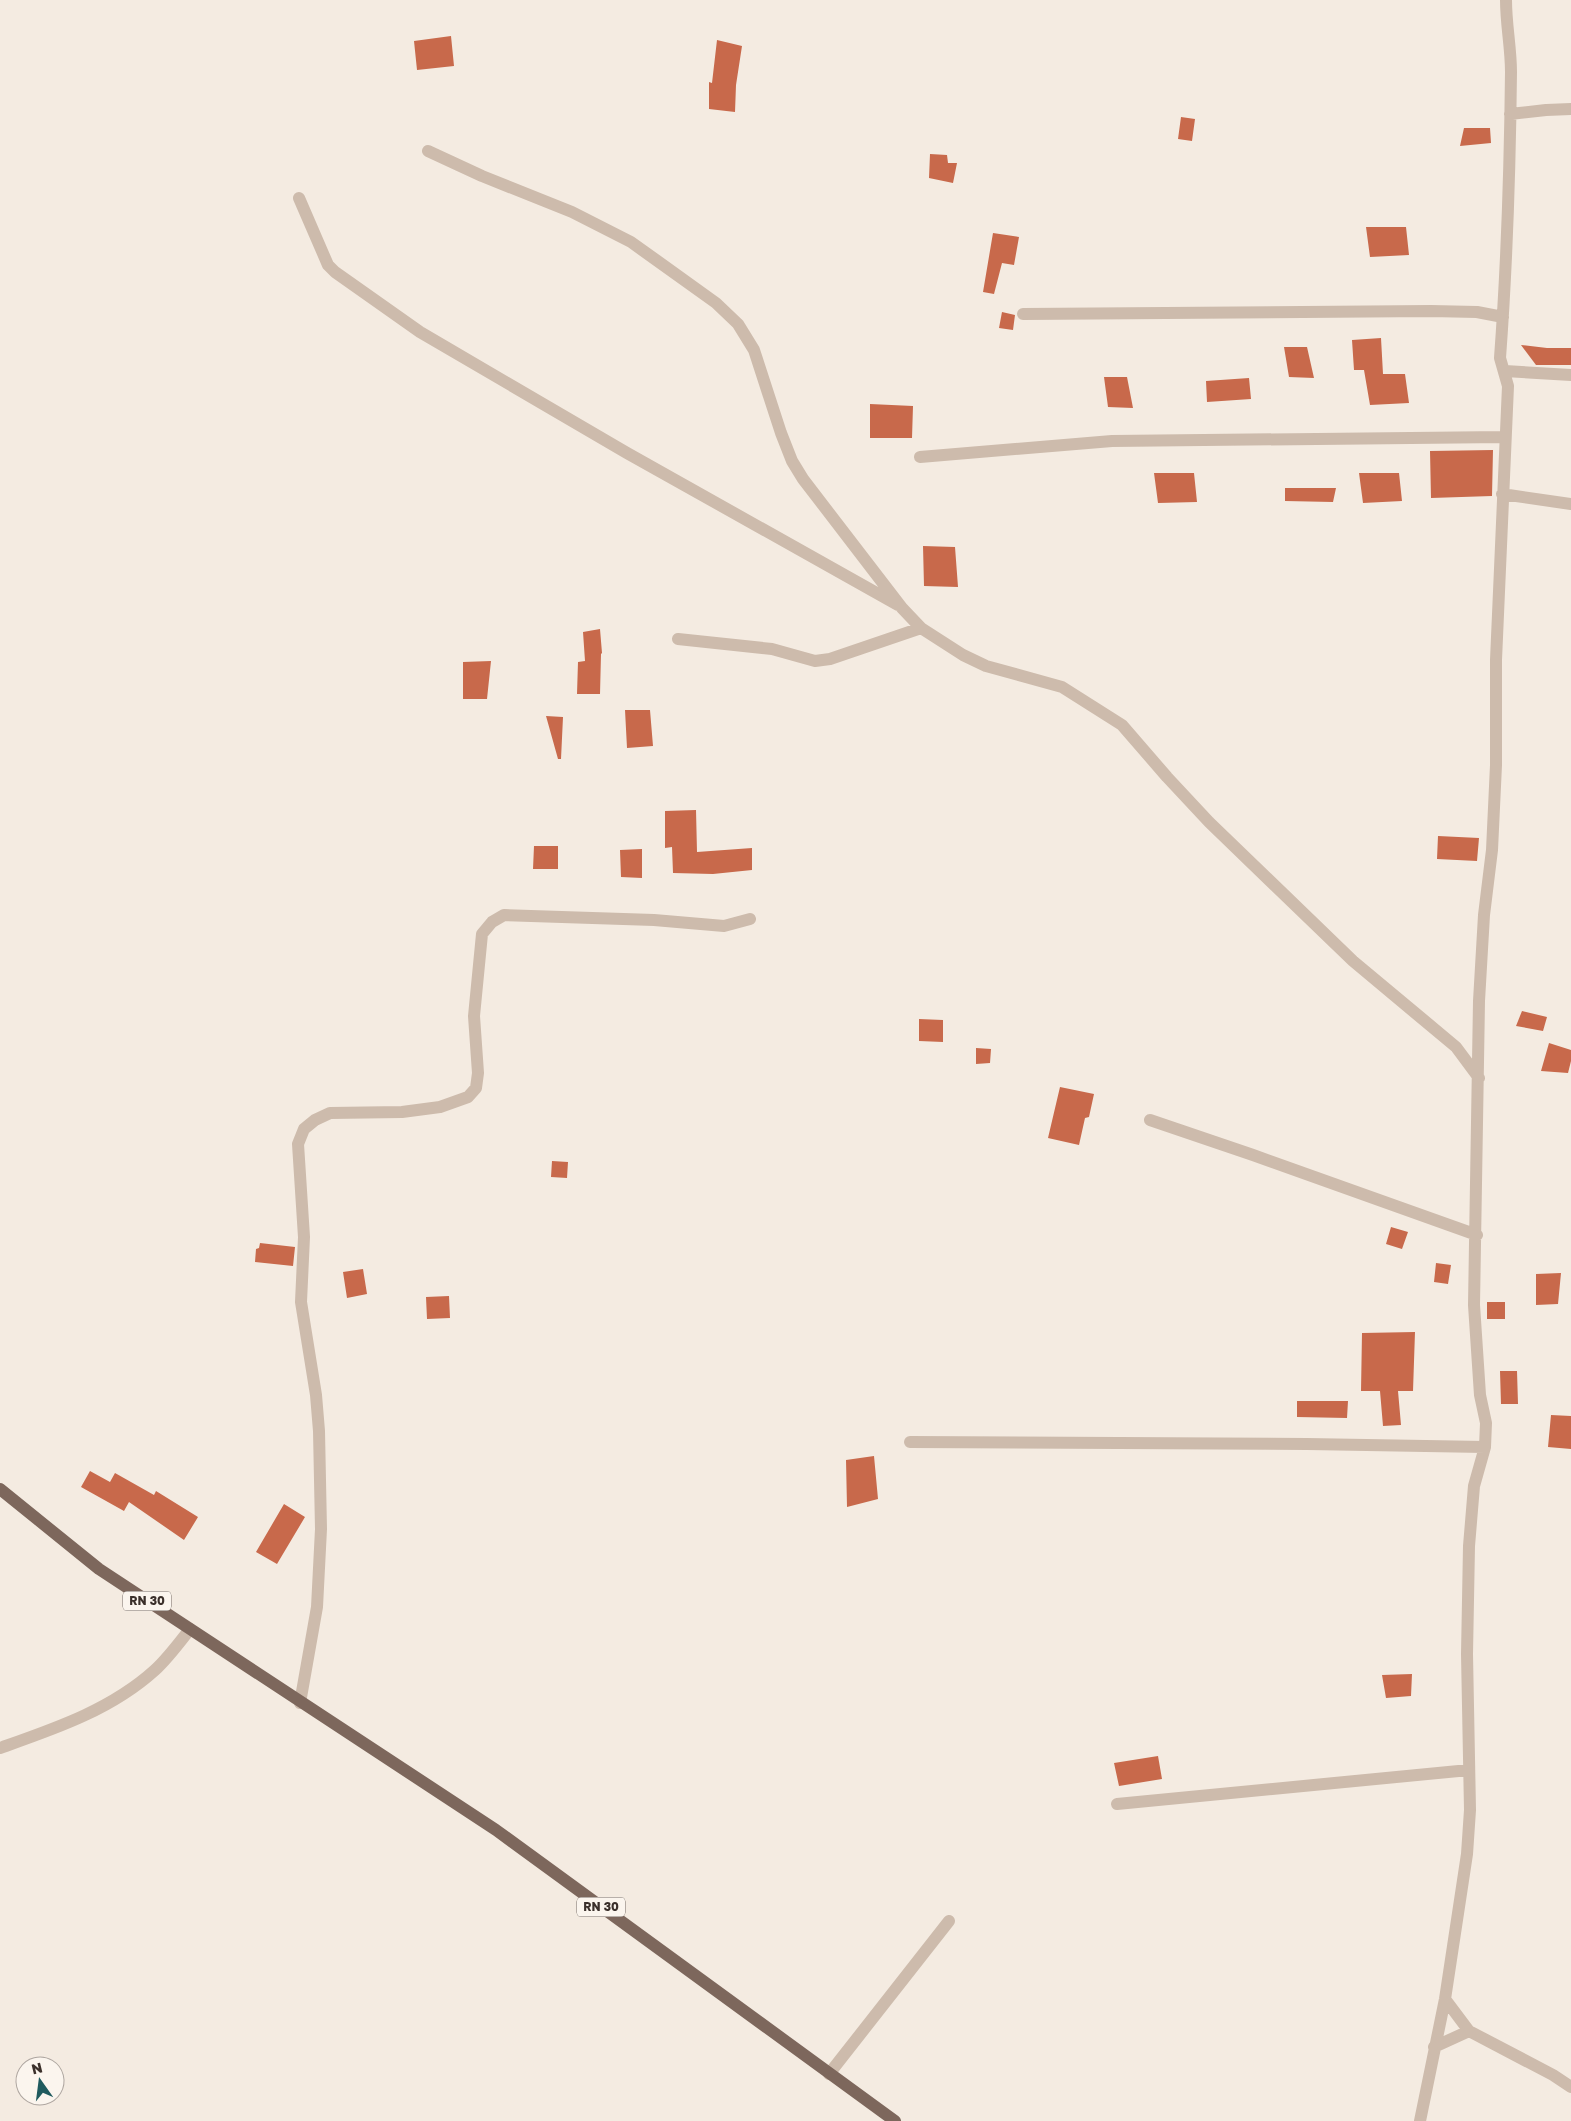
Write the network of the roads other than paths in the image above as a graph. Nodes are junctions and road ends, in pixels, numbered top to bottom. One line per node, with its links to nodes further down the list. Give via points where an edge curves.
1 (1506, 0): 3 (street, via 1511,69)
2 (1571, 109): 3 (street)
3 (1510, 114): 7 (street)
4 (428, 151): 14 (street, via 572,212 631,242 716,303 738,324 754,350 792,461)
5 (300, 198): 14 (street, via 328,265 420,332)
6 (1023, 314): 7 (street, via 1431,311 1477,312)
7 (1503, 317): 8 (street, via 1500,358)
8 (1505, 371): 9 (street); 10 (street, via 1508,386)
9 (1571, 375)
10 (1504, 436): 11 (street, via 1112,441); 12 (street)
11 (920, 457)
12 (1502, 494): 13 (street); 18 (street, via 1496,766 1492,850 1484,915)
13 (1571, 504)
14 (902, 608): 15 (street)
15 (921, 628): 16 (street, via 815,661 772,649); 18 (street, via 986,666 1062,687 1122,725 1209,822 1353,962 1451,1042)
16 (678, 639)
17 (750, 919): 25 (street, via 724,926 504,915 492,922 482,934 474,1016 478,1073 476,1088 468,1097 440,1107 402,1112 330,1113 304,1129 298,1144 304,1237 301,1302 316,1395 322,1529 317,1608)
18 (1479, 1078): 20 (street)
19 (1150, 1120): 20 (street)
20 (1477, 1236): 22 (street, via 1474,1305 1480,1395 1486,1423)
21 (910, 1442): 22 (street)
22 (1485, 1447): 27 (street, via 1474,1486 1469,1546)
23 (0, 1489): 24 (main road, RN 30, via 99,1569)
24 (190, 1629): 25 (main road, RN 30); 26 (street, via 156,1670 134,1687 93,1712)
25 (300, 1703): 33 (main road, RN 30, via 496,1830)
26 (0, 1748)
27 (1469, 1770): 28 (street); 30 (street, via 1467,1854)
28 (1117, 1804)
29 (949, 1921): 33 (street)
30 (1445, 1999): 31 (street); 32 (street)
31 (1470, 2031): 32 (street); 34 (street)
32 (1434, 2047): 36 (street)
33 (829, 2074): 35 (main road, RN 30)
34 (1571, 2088)
35 (895, 2121)
36 (1420, 2121)

